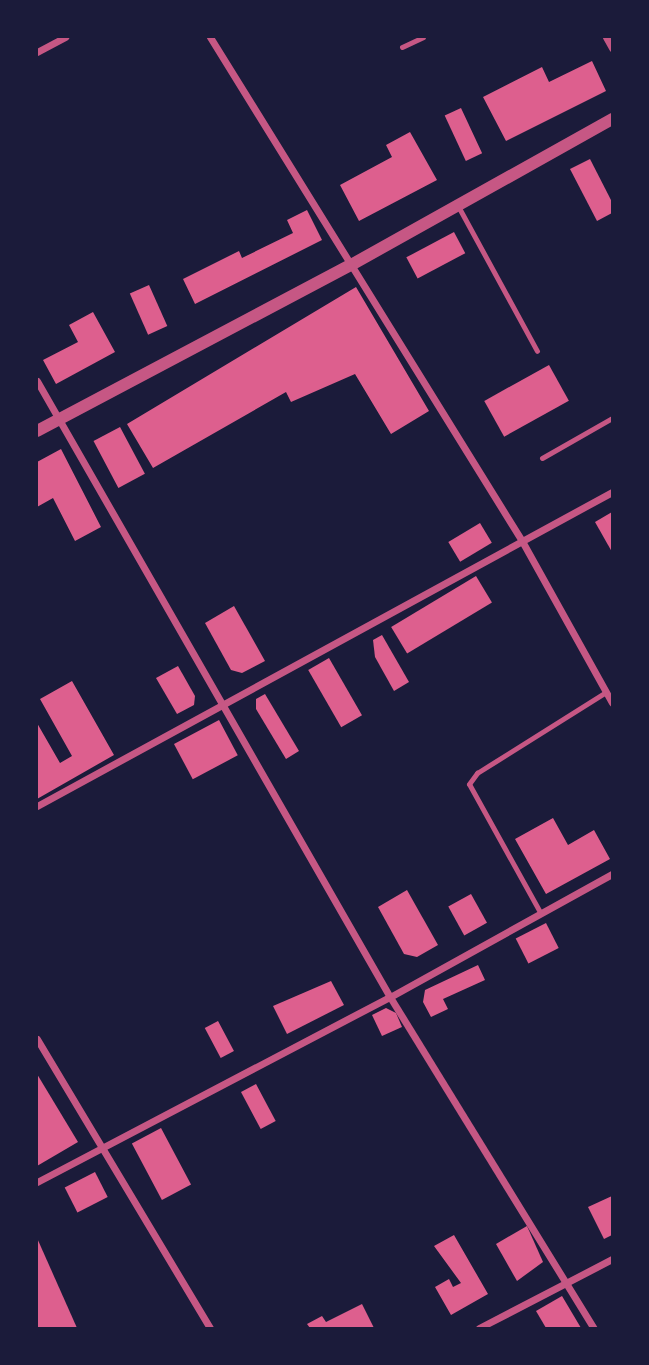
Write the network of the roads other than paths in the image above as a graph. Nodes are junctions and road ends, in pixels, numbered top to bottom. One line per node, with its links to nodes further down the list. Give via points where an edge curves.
1 (65, 37): 7 (street)
2 (210, 37): 10 (street)
3 (423, 37): 5 (lane)
4 (606, 37): 6 (street)
5 (402, 47)
6 (612, 48)
7 (37, 52)
8 (612, 119): 9 (street)
9 (456, 203): 10 (street); 11 (lane)
10 (351, 265): 13 (street); 18 (street)
11 (537, 351)
12 (37, 381): 13 (street)
13 (60, 418): 15 (street); 21 (street)
14 (612, 418): 16 (lane)
15 (37, 431)
16 (542, 458)
17 (612, 492): 18 (street)
18 (522, 541): 19 (street); 21 (street)
19 (606, 692): 20 (street); 24 (lane, via 477,773 469,784)
20 (612, 703)
21 (225, 704): 22 (street); 25 (street)
22 (37, 806)
23 (612, 874): 24 (street)
24 (540, 912): 25 (street)
25 (390, 997): 27 (street); 30 (street)
26 (37, 1039): 27 (street)
27 (103, 1147): 28 (street); 31 (street)
28 (37, 1182)
29 (612, 1259): 30 (street)
30 (566, 1283): 32 (street); 33 (street)
31 (210, 1328)
32 (479, 1328)
33 (594, 1328)

